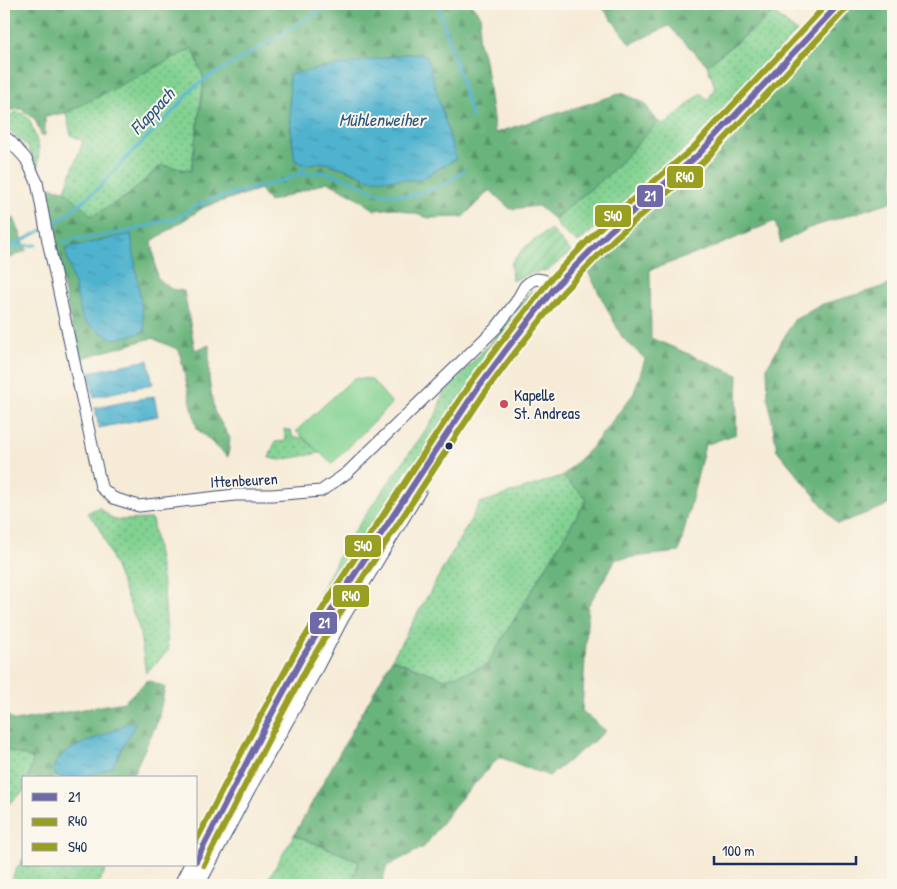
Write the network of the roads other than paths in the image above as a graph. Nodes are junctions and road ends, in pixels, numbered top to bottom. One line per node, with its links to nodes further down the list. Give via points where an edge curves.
1 (839, 4): 3 (main road, via 699,154 609,232)
2 (4, 136): 3 (street, Ittenbeuren, via 26,160 37,182 101,487 113,498 139,506 235,495 321,491 347,473 496,328 531,281 543,280)
3 (556, 286): 4 (main road, via 477,389)
4 (433, 455): 5 (main road, via 302,658); 8 (street, via 419,493 342,620)
5 (198, 857)
6 (194, 866): 7 (main road)
7 (184, 885)
8 (199, 885)

